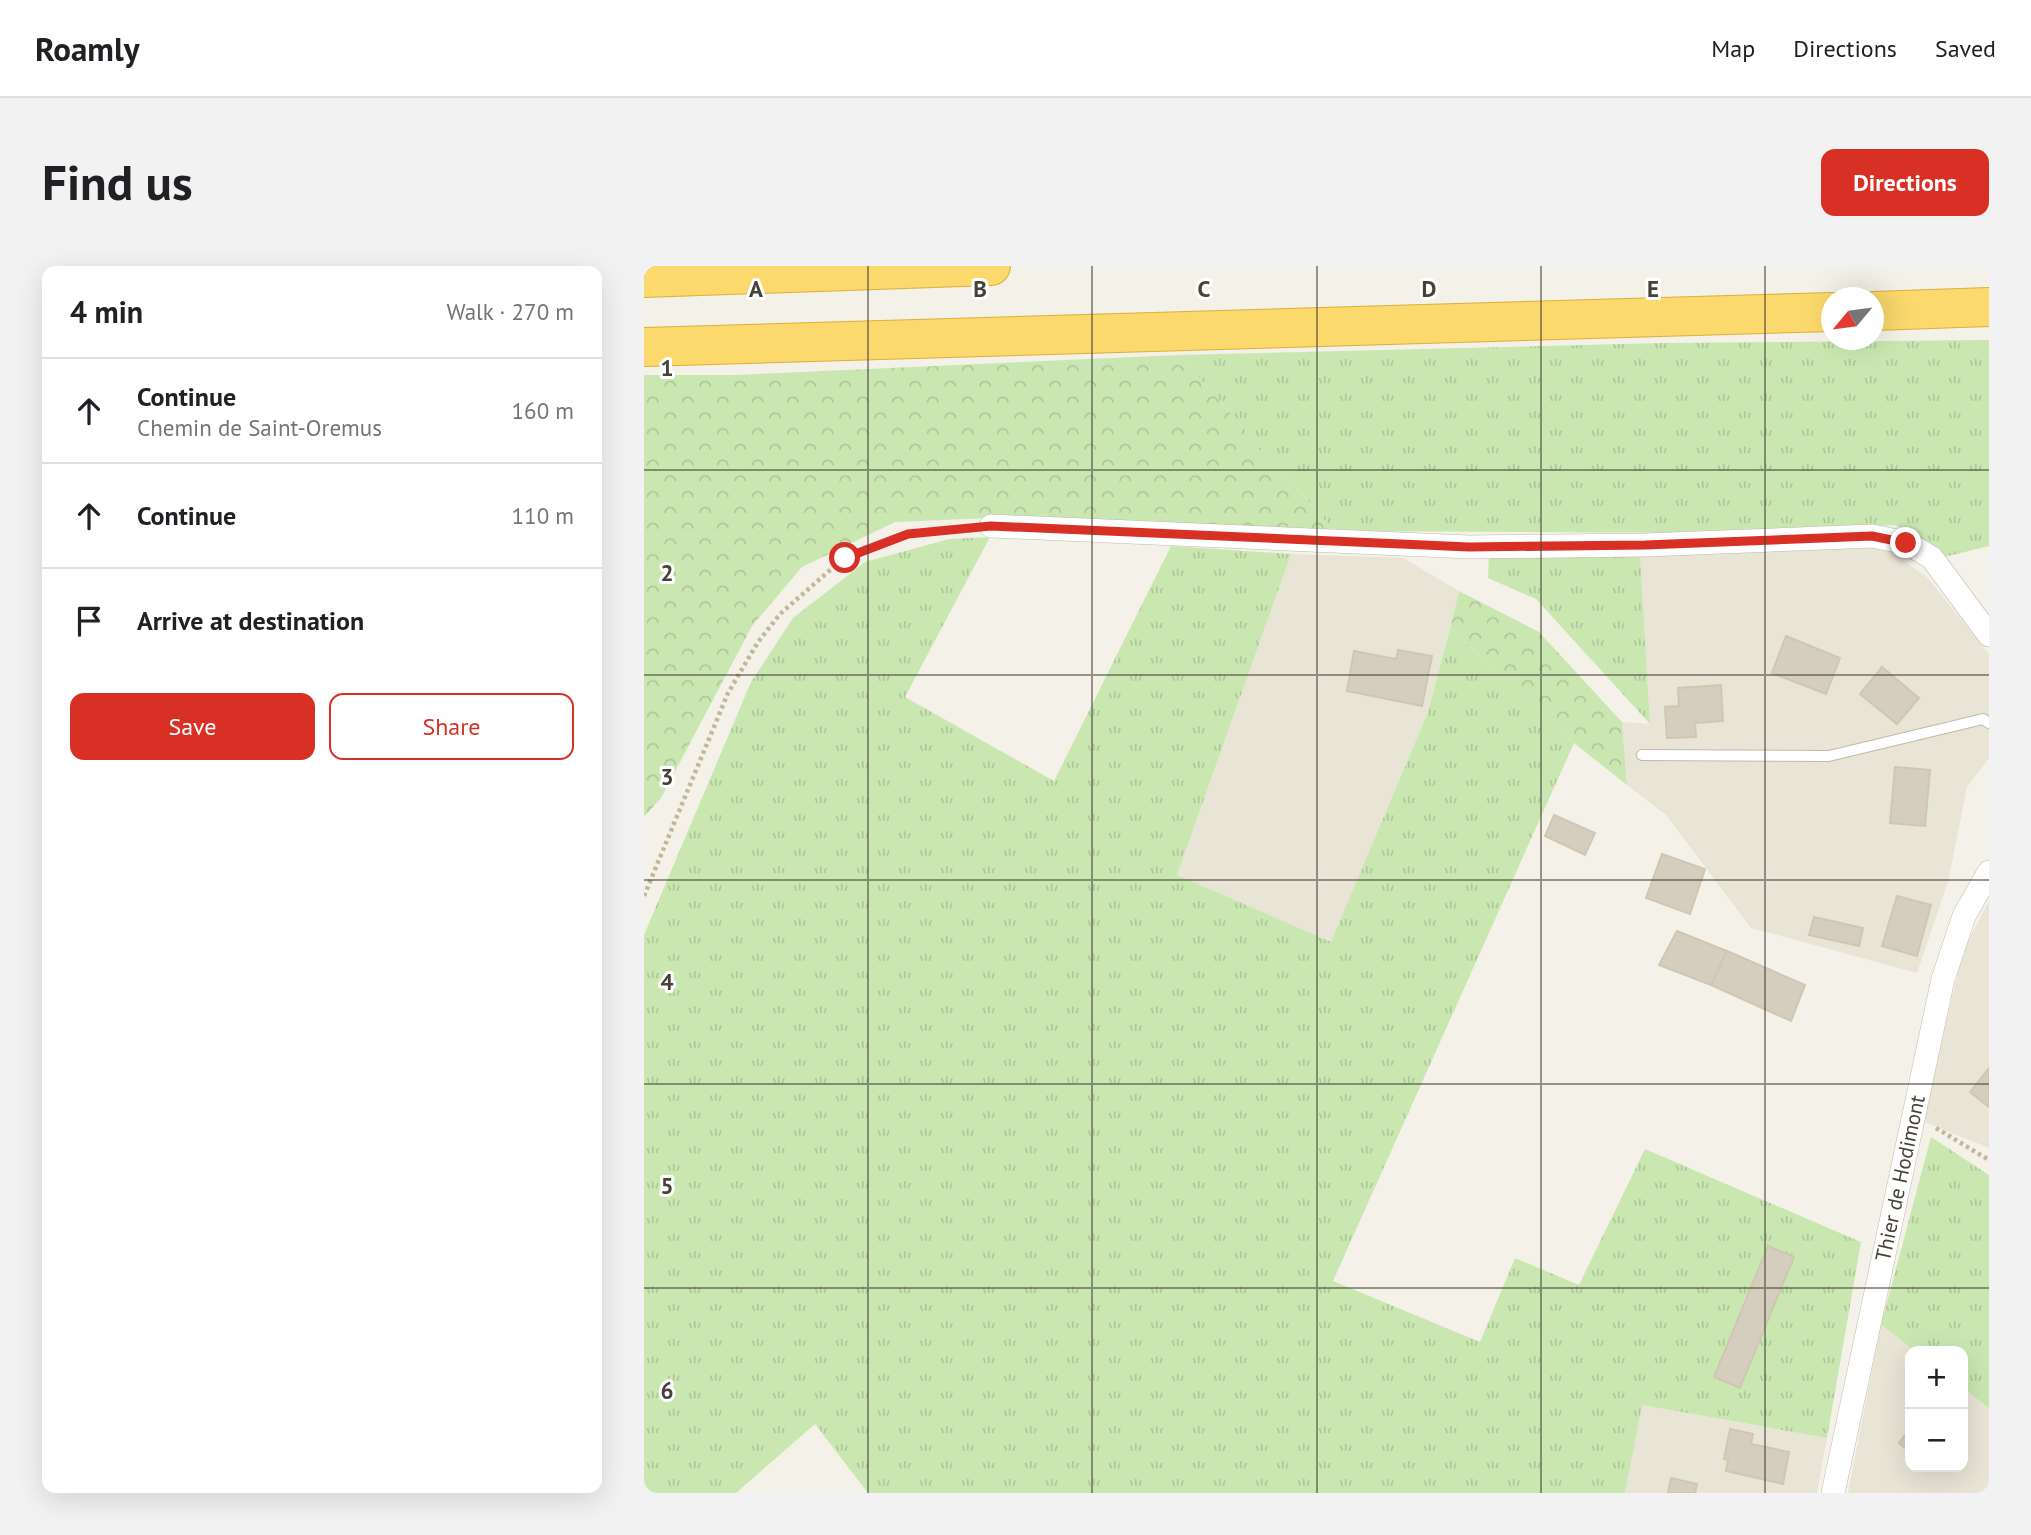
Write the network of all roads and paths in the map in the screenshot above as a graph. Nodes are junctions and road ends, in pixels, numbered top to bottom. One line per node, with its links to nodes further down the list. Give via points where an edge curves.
1 (990, 266): 2 (highway)
2 (644, 278)
3 (1989, 307): 4 (highway)
4 (1884, 311)
5 (1821, 312): 6 (highway)
6 (644, 347)
7 (991, 526): 8 (street, via 1469,547 1872,536 1906,543 1932,558); 12 (path, via 908,534 845,558 780,614 729,693)
8 (1989, 635)
9 (1989, 723): 10 (lane, via 1983,719 1829,755)
10 (1642, 754)
11 (1989, 872): 13 (street, Thier de Hodimont, via 1964,916 1943,979)
12 (644, 896)
13 (1914, 1116): 14 (path); 15 (street, Thier de Hodimont)
14 (1989, 1160)
15 (1833, 1493)

